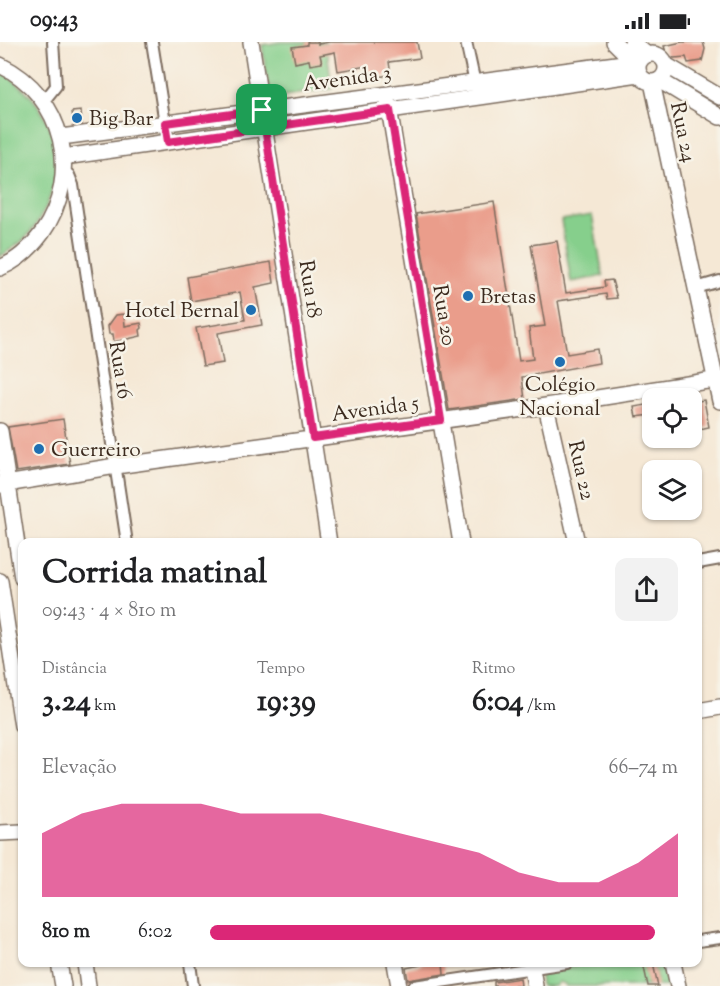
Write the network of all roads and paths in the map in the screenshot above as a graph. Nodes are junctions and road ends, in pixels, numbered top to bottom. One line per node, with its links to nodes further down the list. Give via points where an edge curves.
1 (53, 42): 13 (street, via 56,86)
2 (152, 42): 17 (street)
3 (251, 42): 14 (street, Rua 18)
4 (466, 42): 9 (street)
5 (614, 42): 7 (street, via 626,54)
6 (632, 42): 7 (street)
7 (651, 61): 9 (street, Avenida 3); 11 (street); 12 (street, Avenida 3); 16 (street); 24 (street, Rua 24)
8 (0, 65): 13 (street, via 16,73)
9 (475, 82): 10 (street, Avenida 3); 12 (street)
10 (387, 94): 14 (street, Avenida 3); 15 (street, Rua 20)
11 (720, 97)
12 (478, 98): 15 (street, Avenida 3)
13 (44, 101): 19 (street)
14 (262, 110): 17 (street, Avenida 3); 18 (street, Rua 18)
15 (390, 110): 18 (street, Avenida 3); 28 (street, Rua 20)
16 (720, 117)
17 (165, 123): 19 (street, Avenida 3); 20 (street)
18 (265, 128): 20 (street, Avenida 3); 30 (street, Rua 18)
19 (61, 137): 21 (street)
20 (168, 142): 21 (street, Avenida 3)
21 (64, 164): 22 (street, via 62,189 52,219 33,245); 31 (street, Rua 16, via 73,185)
22 (0, 268)
23 (720, 281): 24 (street)
24 (696, 288): 25 (street, Rua 24)
25 (718, 379): 26 (street, Rua 24); 27 (street, Avenida 5)
26 (720, 401)
27 (546, 406): 28 (street, Avenida 5); 36 (street, Rua 22)
28 (441, 420): 30 (street, Avenida 5); 35 (street, Rua 20)
29 (0, 431): 32 (street)
30 (313, 438): 31 (street, Avenida 5); 34 (street, Rua 18)
31 (116, 466): 32 (street, Avenida 5); 33 (street, Rua 16)
32 (4, 485): 37 (street)
33 (126, 538)
34 (328, 538)
35 (460, 538)
36 (576, 538)
37 (18, 557)
38 (720, 559): 39 (street)
39 (702, 562)
40 (0, 581): 41 (street)
41 (16, 646): 42 (street)
42 (17, 661)
43 (720, 707): 44 (street)
44 (702, 710)
45 (720, 938): 46 (street)
46 (702, 940)
47 (60, 967): 54 (street)
48 (86, 967): 55 (street)
49 (191, 967): 56 (street)
50 (396, 967): 57 (street)
51 (526, 967): 58 (street)
52 (532, 967): 59 (street)
53 (674, 967): 60 (street)
54 (63, 986)
55 (88, 986)
56 (193, 986)
57 (399, 986)
58 (414, 986)
59 (535, 986)
60 (678, 986)

